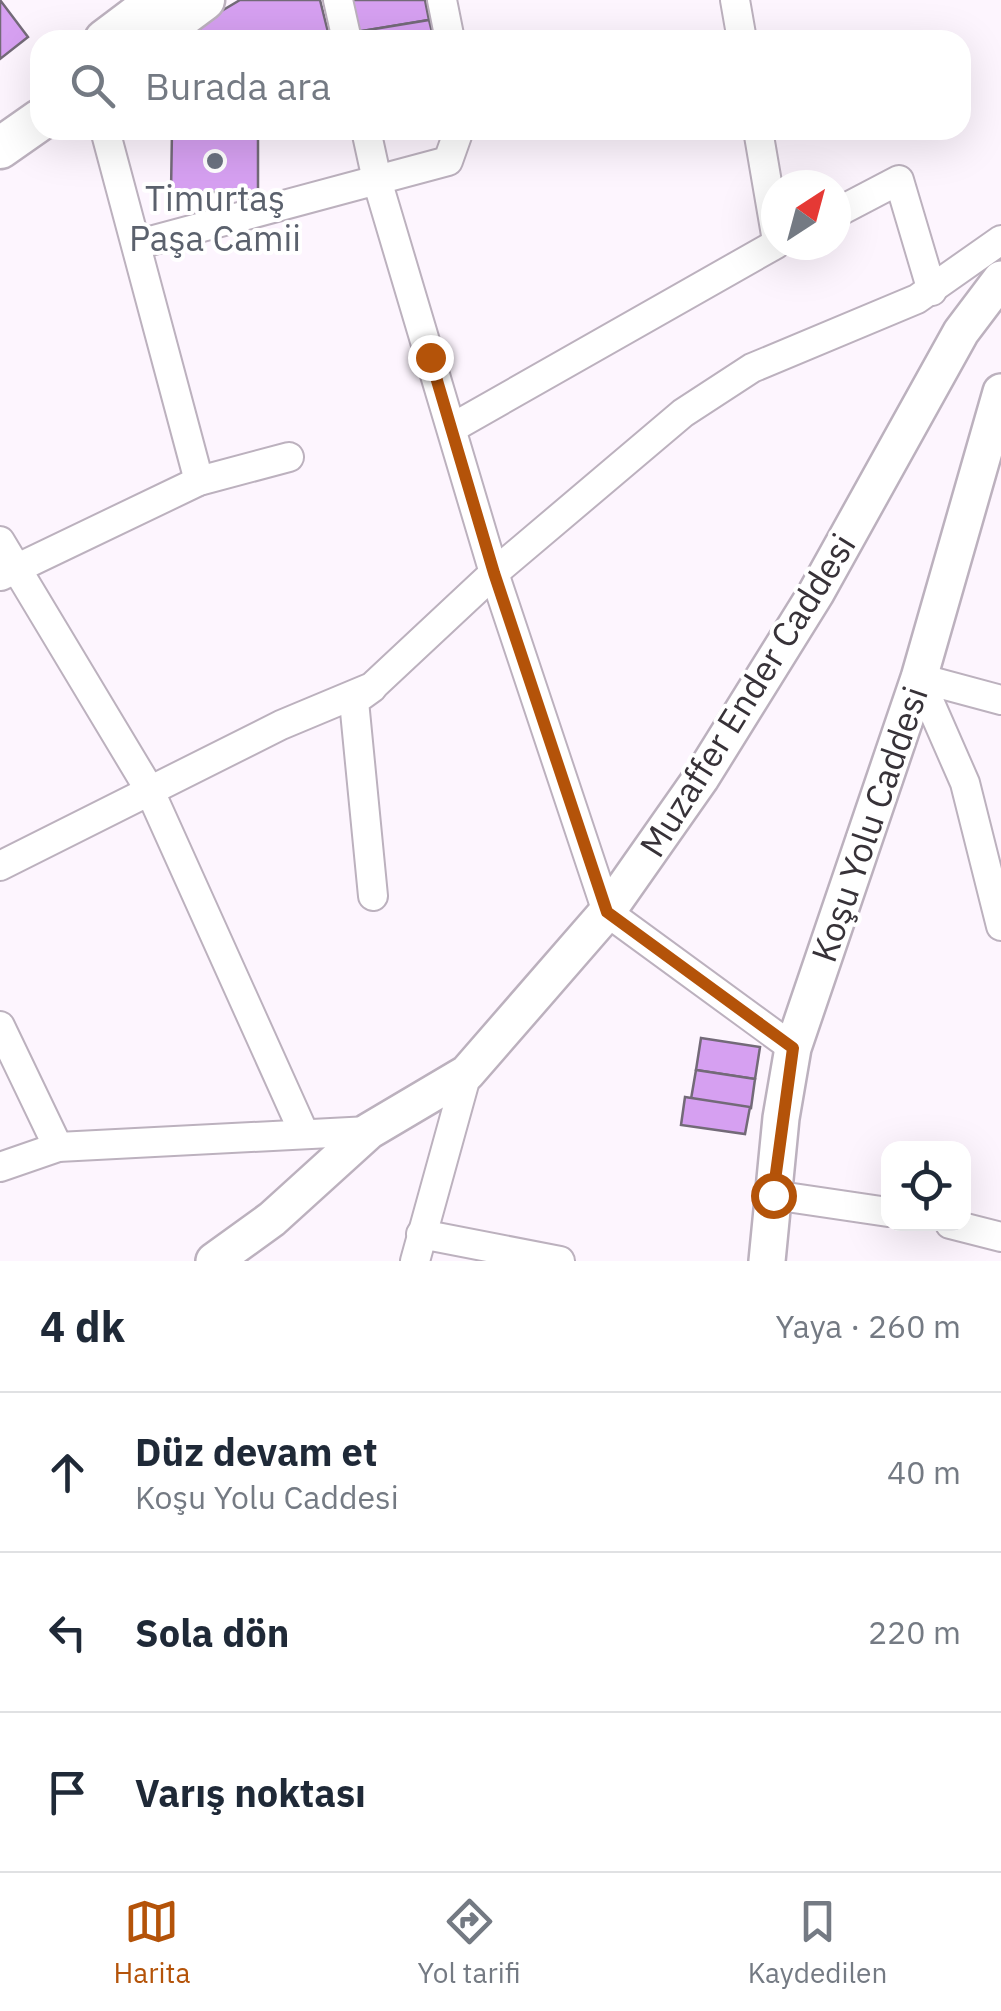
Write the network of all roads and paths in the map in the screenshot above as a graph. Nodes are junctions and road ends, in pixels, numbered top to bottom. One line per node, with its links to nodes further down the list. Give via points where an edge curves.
1 (158, 0): 6 (main road)
2 (204, 0): 7 (main road)
3 (338, 0): 8 (street)
4 (442, 0): 9 (street)
5 (736, 0): 10 (street)
6 (118, 30)
7 (164, 30)
8 (345, 30)
9 (448, 30)
10 (740, 30)
11 (30, 95): 12 (main road)
12 (0, 116)
13 (30, 127): 18 (main road)
14 (109, 140): 23 (street)
15 (368, 140): 20 (street)
16 (456, 140): 20 (street, via 448,161)
17 (760, 140): 19 (street)
18 (0, 148)
19 (765, 170)
20 (377, 180): 23 (street); 28 (street)
21 (851, 204): 26 (street, via 899,180)
22 (1001, 240): 26 (street)
23 (139, 244): 30 (street)
24 (761, 253): 28 (street)
25 (1001, 280): 40 (street, Muzaffer Ender Caddesi, via 961,332 816,593 732,728)
26 (932, 291): 33 (street, via 752,368 684,414)
27 (1001, 392): 34 (street, Koşu Yolu Caddesi)
28 (452, 428): 33 (street)
29 (290, 457): 30 (street)
30 (198, 481): 32 (street)
31 (0, 541): 32 (street)
32 (8, 572): 37 (street)
33 (494, 573): 35 (street); 40 (street)
34 (919, 678): 36 (street); 41 (street, via 964,783); 43 (street, Koşu Yolu Caddesi)
35 (372, 687): 37 (street); 39 (street, via 354,701)
36 (1001, 700)
37 (148, 789): 38 (street); 45 (street)
38 (0, 866)
39 (374, 896)
40 (607, 912): 43 (street); 44 (street, Muzaffer Ender Caddesi)
41 (1000, 915)
42 (0, 1026): 47 (street)
43 (793, 1048): 49 (street, Koşu Yolu Caddesi)
44 (467, 1073): 46 (street, Muzaffer Ender Caddesi); 53 (street)
45 (303, 1131): 46 (street); 47 (street)
46 (369, 1131): 54 (street, Muzaffer Ender Caddesi, via 272,1219)
47 (58, 1147): 48 (street)
48 (0, 1168)
49 (773, 1195): 50 (street); 56 (street, Koşu Yolu Caddesi)
50 (881, 1211)
51 (971, 1229): 52 (street)
52 (1001, 1237)
53 (418, 1248): 55 (street)
54 (214, 1261)
55 (560, 1261)
56 (767, 1261)

